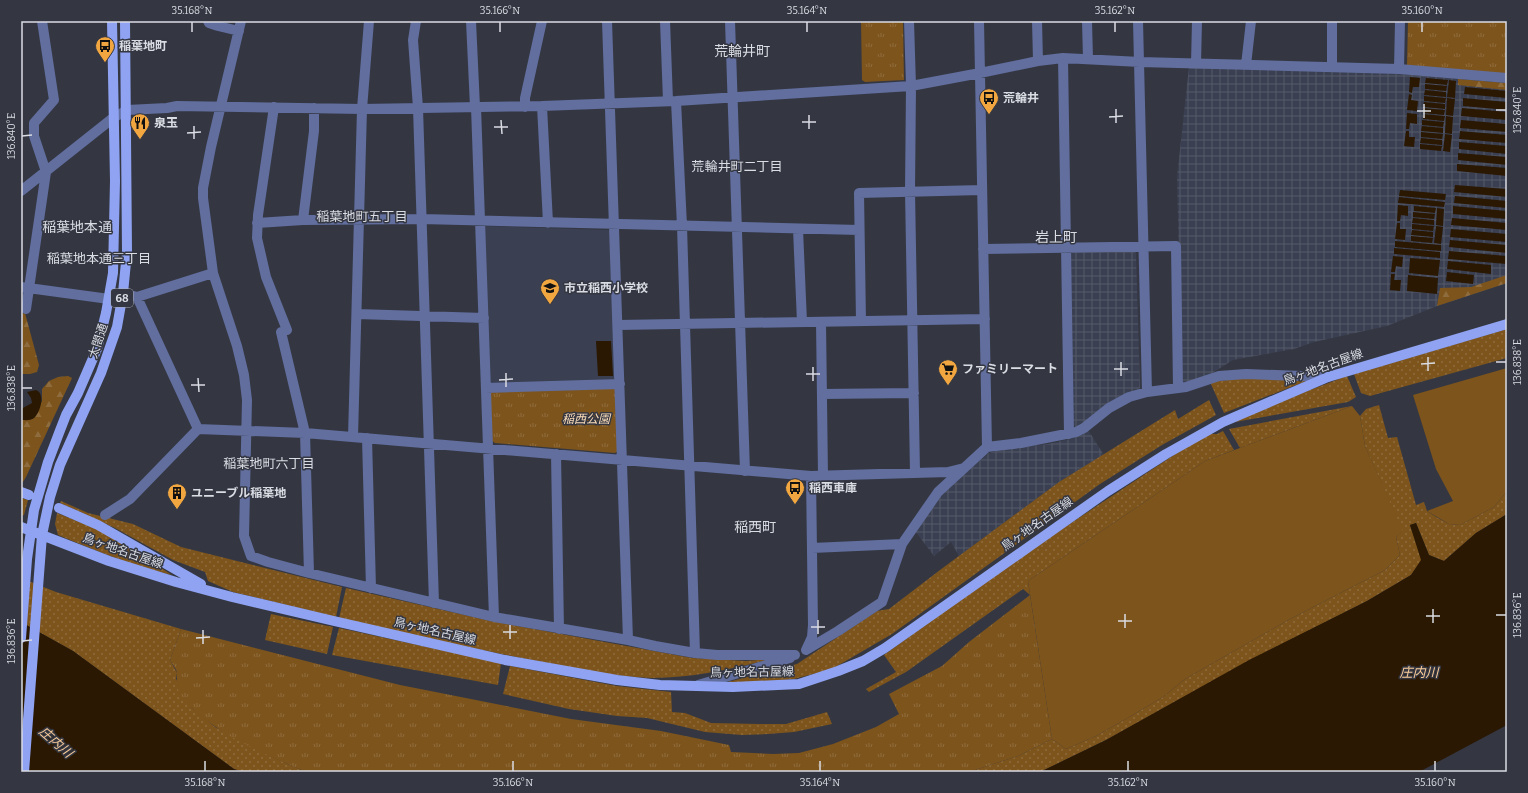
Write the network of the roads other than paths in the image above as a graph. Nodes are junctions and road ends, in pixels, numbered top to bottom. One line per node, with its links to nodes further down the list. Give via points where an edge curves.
1 (42, 21): 46 (street, via 54,100 34,123 34,136)
2 (112, 21): 45 (main road, 太閤通 / 68)
3 (125, 21): 44 (main road, 太閤通 / 68)
4 (208, 21): 21 (street, via 218,26)
5 (369, 21): 43 (street)
6 (416, 21): 42 (street, via 413,40)
7 (471, 21): 40 (street)
8 (542, 21): 37 (street)
9 (607, 21): 35 (street)
10 (666, 21): 34 (street)
11 (730, 21): 33 (street)
12 (909, 21): 32 (street)
13 (979, 21): 30 (street)
14 (1037, 21): 24 (street)
15 (1087, 21): 23 (street)
16 (1138, 21): 25 (street)
17 (1197, 21): 26 (street)
18 (1251, 21): 27 (street)
19 (1332, 21): 28 (street)
20 (1400, 21): 29 (street)
21 (240, 26): 36 (street)
22 (1063, 58): 23 (street); 24 (street); 61 (street)
23 (1088, 58): 25 (street)
24 (1038, 61): 30 (street)
25 (1140, 62): 26 (street); 62 (street)
26 (1196, 63): 27 (street)
27 (1246, 65): 28 (street)
28 (1332, 67): 29 (street)
29 (1399, 69): 31 (street)
30 (980, 73): 32 (street); 47 (street)
31 (1507, 78)
32 (911, 86): 33 (street); 49 (street)
33 (733, 98): 34 (street); 58 (street)
34 (672, 101): 35 (street); 57 (street)
35 (611, 103): 38 (street); 56 (street)
36 (221, 106): 39 (street); 44 (street); 64 (street, via 202,198)
37 (525, 106): 38 (street); 40 (street)
38 (542, 106): 55 (street)
39 (274, 107): 41 (street); 54 (street)
40 (476, 107): 42 (street); 53 (street)
41 (314, 108): 43 (street); 52 (street, via 314,131)
42 (418, 108): 43 (street); 51 (street)
43 (362, 109): 50 (street)
44 (126, 110): 45 (street); 66 (main road, 太閤通 / 68, via 128,252)
45 (113, 118): 46 (street); 68 (main road, 太閤通 / 68, via 113,274)
46 (46, 172): 48 (street); 65 (street)
47 (982, 190): 49 (street); 63 (street)
48 (21, 191)
49 (910, 191): 60 (street, via 859,193); 74 (street)
50 (359, 219): 51 (street); 52 (street); 70 (street)
51 (422, 219): 53 (street); 71 (street)
52 (304, 220): 54 (street)
53 (480, 221): 55 (street); 72 (street)
54 (257, 223): 91 (street, via 266,277 284,331)
55 (548, 223): 56 (street)
56 (615, 224): 57 (street); 81 (street)
57 (682, 226): 58 (street); 79 (street)
58 (738, 227): 59 (street); 78 (street)
59 (798, 228): 60 (street); 76 (street)
60 (859, 230): 75 (street)
61 (1065, 247): 62 (street); 63 (street); 92 (street)
62 (1144, 247): 85 (street, via 1176,246); 86 (street)
63 (983, 249): 73 (street)
64 (213, 273): 67 (street); 90 (street, via 244,375 247,400)
65 (26, 288): 68 (street); 69 (street)
66 (123, 293): 67 (street); 109 (main road, 太閤通 / 68, via 117,327 102,373 60,465)
67 (137, 297): 89 (street)
68 (109, 299): 108 (main road, 太閤通 / 68, via 92,363 66,415)
69 (26, 309)
70 (357, 314): 71 (street); 93 (street)
71 (425, 316): 72 (street); 95 (street)
72 (484, 318): 84 (street)
73 (985, 319): 74 (street); 96 (street)
74 (912, 320): 75 (street); 87 (street)
75 (861, 321): 77 (street)
76 (802, 322): 77 (street); 78 (street)
77 (821, 322): 88 (street)
78 (740, 323): 79 (street); 102 (street)
79 (684, 324): 81 (street); 100 (street)
80 (1507, 324): 82 (main road, 鳥ヶ地名古屋線)
81 (618, 325): 83 (street)
82 (1328, 377): 85 (street, via 1246,374 1219,376); 123 (main road, 鳥ヶ地名古屋線, via 1223,422 1166,454 1108,491 863,661 799,684 733,687)
83 (620, 384): 84 (street); 99 (street)
84 (486, 388): 97 (street)
85 (1178, 388): 86 (street)
86 (1147, 392): 92 (street, via 1129,397 1084,428)
87 (914, 393): 88 (street); 103 (street)
88 (822, 394): 105 (street)
89 (198, 429): 90 (street); 107 (street, via 130,499)
90 (246, 431): 91 (street); 112 (street, via 244,536 251,556)
91 (305, 433): 93 (street); 112 (street)
92 (1068, 434): 96 (street)
93 (353, 437): 94 (street)
94 (367, 438): 95 (street); 113 (street)
95 (429, 442): 97 (street); 115 (street)
96 (987, 447): 101 (street)
97 (488, 448): 98 (street); 116 (street)
98 (556, 454): 99 (street); 117 (street)
99 (623, 460): 100 (street); 119 (street)
100 (688, 467): 102 (street); 121 (street)
101 (964, 468): 103 (street, via 948,472); 110 (street, via 938,492)
102 (745, 470): 104 (street)
103 (915, 472): 105 (street)
104 (811, 476): 105 (street); 111 (street)
105 (823, 476)
106 (59, 508): 114 (main road, via 98,525 196,582)
107 (105, 515)
108 (26, 529): 109 (main road, 鳥ヶ地名古屋線); 118 (main road, 太閤通 / 68, via 27,560)
109 (42, 535): 114 (main road, 鳥ヶ地名古屋線, via 109,561); 124 (main road, 太閤通 / 68)
110 (902, 544): 111 (street); 120 (street, via 882,602)
111 (812, 548): 120 (street, via 813,625 812,637)
112 (308, 573): 113 (street)
113 (371, 588): 115 (street)
114 (232, 597): 123 (main road, 鳥ヶ地名古屋線, via 505,660 617,680 660,685)
115 (434, 603): 116 (street)
116 (494, 617): 117 (street)
117 (559, 629): 119 (street)
118 (21, 638)
119 (628, 640): 121 (street)
120 (806, 650): 122 (street)
121 (694, 653): 122 (street)
122 (795, 655): 123 (street, via 786,660)
123 (698, 685)
124 (24, 772)

